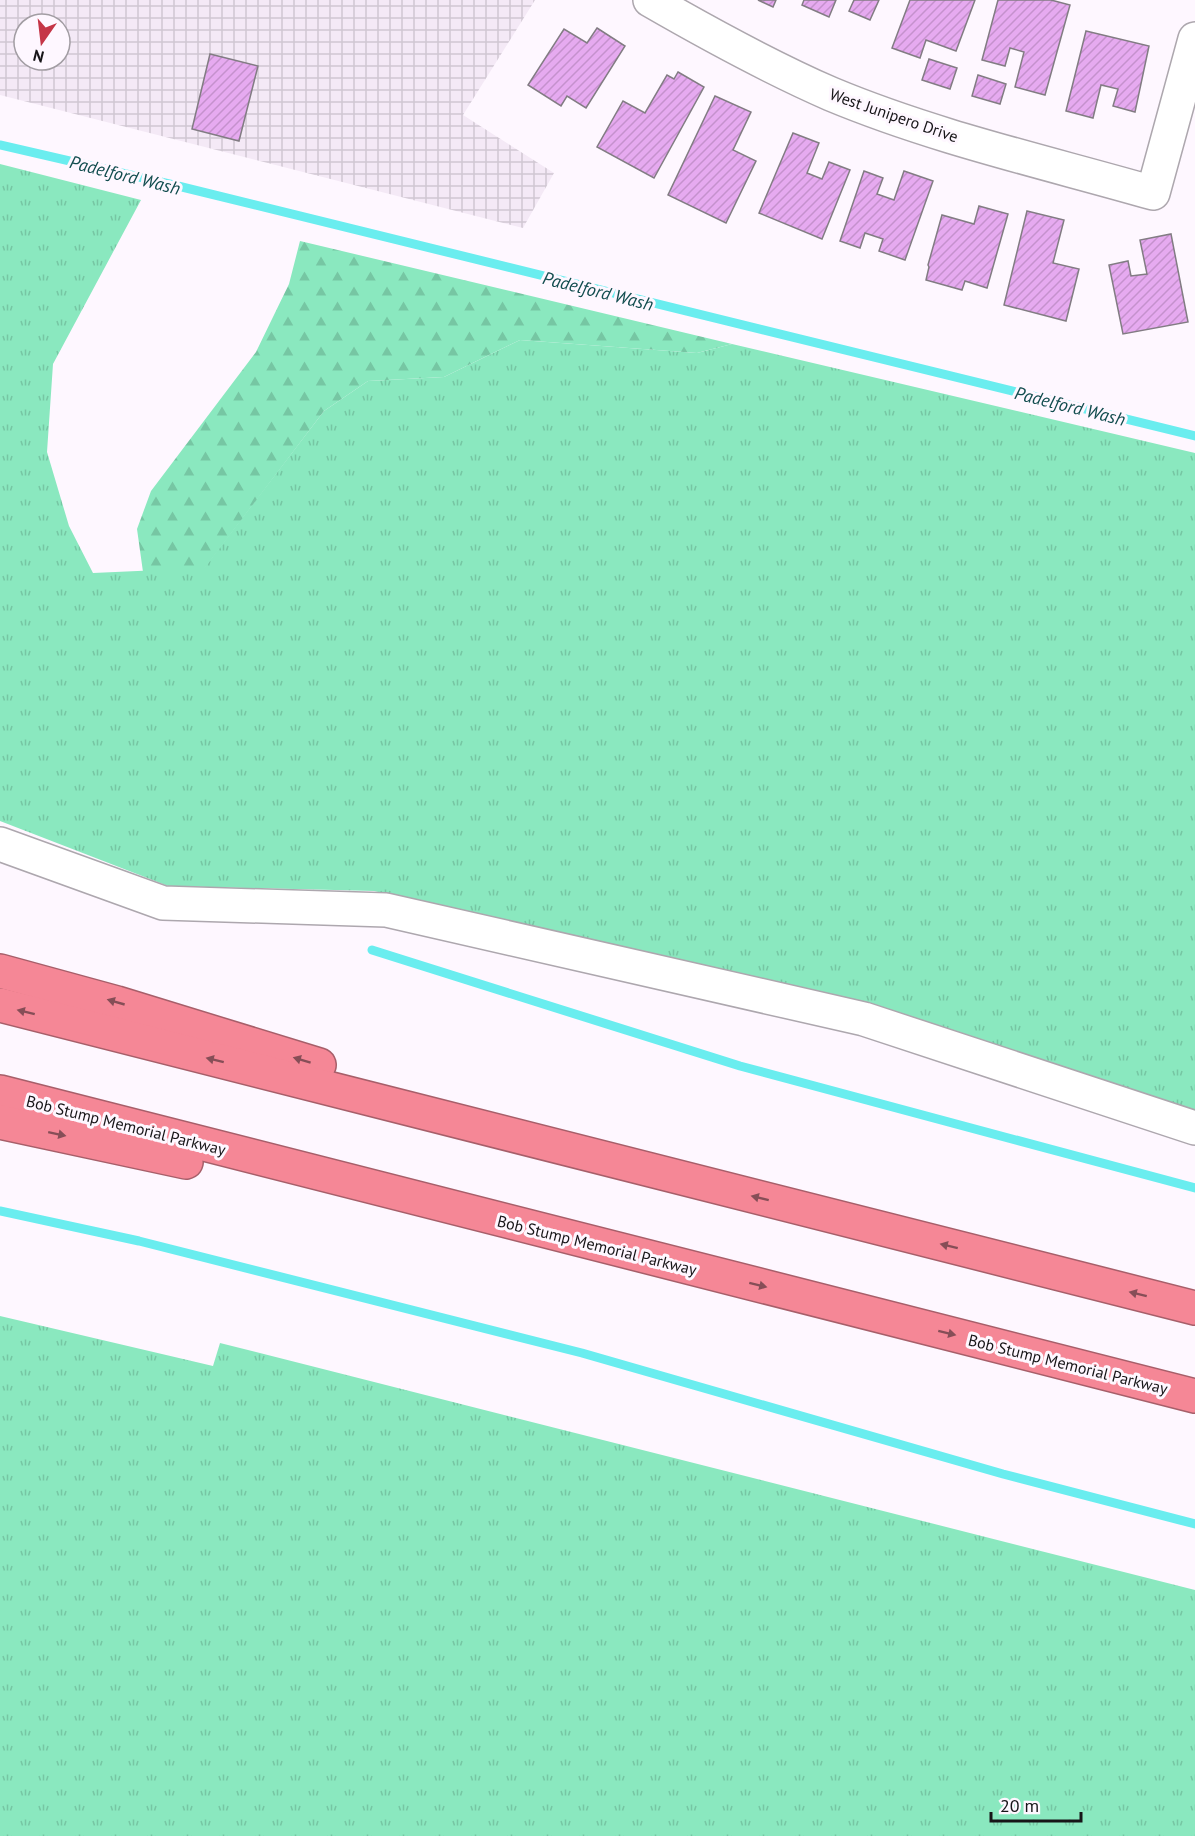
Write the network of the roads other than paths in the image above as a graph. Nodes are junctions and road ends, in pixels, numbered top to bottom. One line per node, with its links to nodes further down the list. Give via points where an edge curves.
1 (650, 0): 2 (street, West Junipero Drive, via 831,94 936,132 1153,193)
2 (1195, 39)
3 (0, 844): 8 (street, via 163,903 386,910 864,1019)
4 (0, 971): 9 (highway, one-way to 4, via 117,1003)
5 (0, 1005): 9 (highway, one-way to 5)
6 (0, 1092): 10 (highway, Bob Stump Memorial Parkway)
7 (0, 1122): 10 (highway, one-way to 10)
8 (1195, 1128)
9 (720, 1188): 11 (highway, one-way to 9)
10 (701, 1271): 12 (highway, Bob Stump Memorial Parkway, one-way to 12)
11 (1195, 1308)
12 (1195, 1396)

